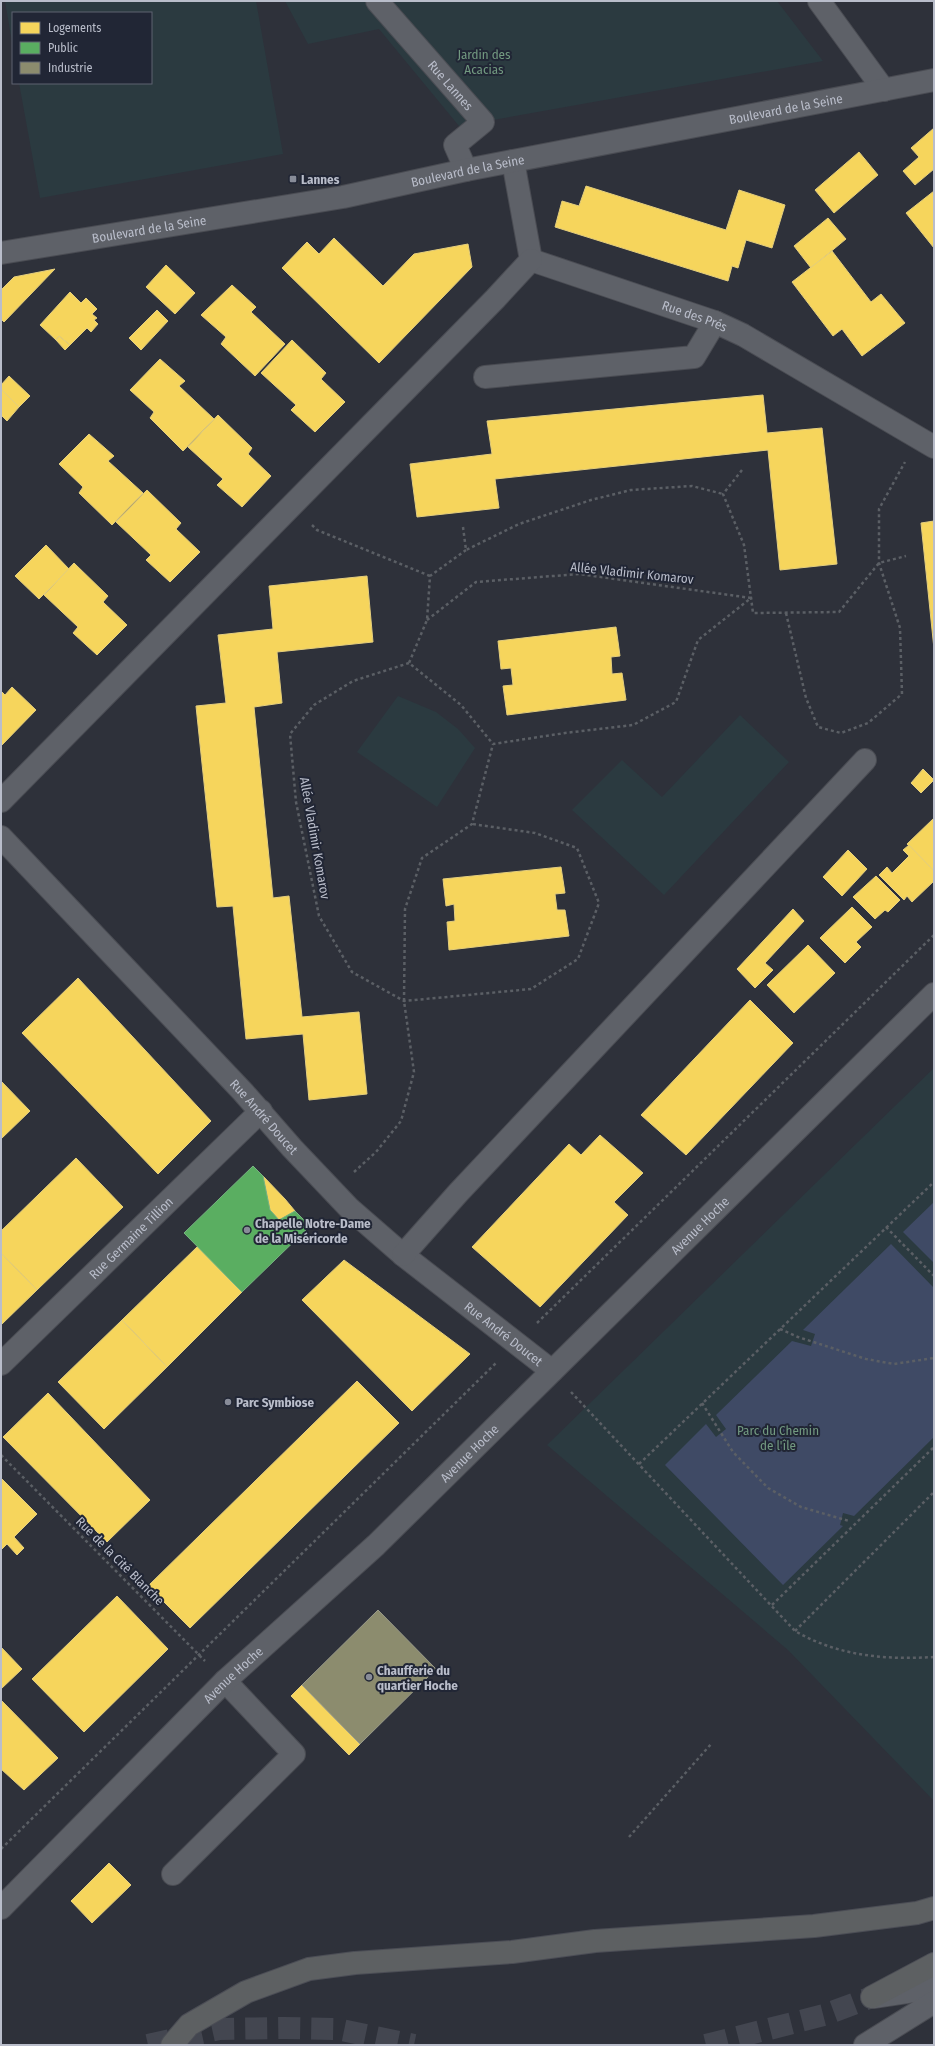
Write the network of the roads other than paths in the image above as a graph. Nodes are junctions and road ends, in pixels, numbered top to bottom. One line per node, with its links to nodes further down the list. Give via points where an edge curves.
1 (377, 1): 6 (street, Rue Lannes, via 483,122 455,145)
2 (819, 1): 4 (street)
3 (934, 80): 4 (street, Boulevard de la Seine)
4 (884, 90): 5 (street, Boulevard de la Seine)
5 (513, 161): 6 (street, Boulevard de la Seine); 8 (street)
6 (466, 170): 7 (street, Boulevard de la Seine, via 343,197)
7 (1, 254)
8 (530, 260): 9 (street, Rue des Prés); 13 (street, via 495,299)
9 (715, 322): 10 (street, via 694,357); 11 (street, Rue des Prés, via 743,335)
10 (485, 377)
11 (926, 442)
12 (865, 760): 17 (street)
13 (1, 801)
14 (1, 837): 16 (street, Rue André Doucet)
15 (934, 994): 19 (street, Avenue Hoche)
16 (261, 1111): 17 (street, Rue André Doucet, via 349,1208); 18 (street, Rue Germaine Tillion)
17 (403, 1255): 19 (street, Rue André Doucet)
18 (1, 1364)
19 (552, 1371): 20 (street, Avenue Hoche, via 376,1545)
20 (225, 1680): 21 (street, via 294,1754); 22 (street, Avenue Hoche)
21 (173, 1874)
22 (5, 1897)
23 (934, 1908): 28 (highway, via 917,1913 814,1926 594,1941 512,1952 355,1963 309,1969 246,1992 189,2025)
24 (934, 1964): 26 (highway)
25 (934, 1988): 26 (street)
26 (872, 1997)
27 (934, 2002): 29 (street)
28 (172, 2045)
29 (865, 2045)

